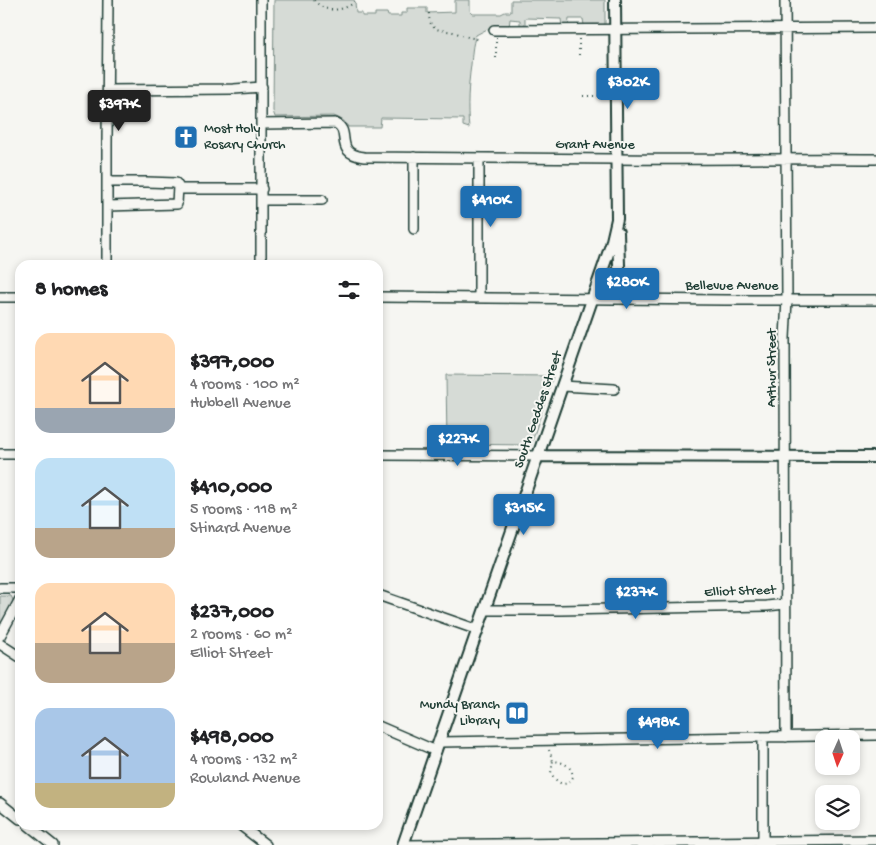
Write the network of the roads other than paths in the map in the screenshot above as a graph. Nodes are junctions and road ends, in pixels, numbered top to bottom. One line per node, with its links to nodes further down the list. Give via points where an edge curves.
1 (108, 0): 10 (street)
2 (261, 0): 9 (street)
3 (615, 0): 8 (main road, South Geddes Street)
4 (786, 0): 5 (street, Arthur Street)
5 (785, 28): 6 (street); 8 (street); 14 (street, Arthur Street)
6 (876, 28)
7 (495, 30): 8 (street)
8 (615, 30): 15 (main road, South Geddes Street)
9 (262, 87): 10 (street); 11 (street)
10 (108, 90): 17 (street)
11 (262, 124): 12 (street, Grant Avenue, via 335,123 343,132 350,154 364,158); 19 (street)
12 (414, 157): 13 (street, Grant Avenue); 24 (street)
13 (479, 158): 15 (street, Grant Avenue); 30 (street)
14 (787, 158): 15 (street, Grant Avenue); 16 (street, Grant Avenue); 33 (street, Arthur Street)
15 (616, 159): 23 (main road, South Geddes Street)
16 (876, 159)
17 (107, 182): 18 (street, via 176,183); 22 (street)
18 (178, 189): 19 (street); 22 (street, via 177,204)
19 (262, 189): 20 (street)
20 (262, 200): 21 (street); 26 (street)
21 (322, 200)
22 (107, 206): 25 (street)
23 (617, 219): 31 (main road, South Geddes Street); 32 (main road)
24 (414, 229)
25 (107, 260)
26 (261, 260)
27 (0, 297): 28 (street)
28 (15, 297)
29 (383, 298): 30 (street, Bellevue Avenue)
30 (479, 298): 31 (street, Bellevue Avenue)
31 (593, 298): 32 (street, Bellevue Avenue); 35 (main road, South Geddes Street)
32 (620, 298): 33 (street, Bellevue Avenue)
33 (787, 299): 34 (street, Bellevue Avenue); 41 (street, Arthur Street)
34 (876, 300)
35 (562, 386): 36 (street); 40 (main road, South Geddes Street)
36 (614, 388)
37 (0, 454): 38 (street)
38 (15, 454)
39 (383, 455): 40 (street)
40 (538, 456): 41 (main road); 48 (main road, South Geddes Street)
41 (786, 456): 42 (main road); 46 (street, Arthur Street)
42 (876, 457)
43 (0, 588): 44 (street)
44 (15, 588)
45 (383, 597): 49 (street)
46 (785, 604): 48 (street, Elliot Street); 56 (street, Arthur Street)
47 (15, 608): 50 (street)
48 (485, 610): 49 (main road, South Geddes Street)
49 (478, 630): 57 (main road, South Geddes Street)
50 (0, 636)
51 (0, 644): 52 (street)
52 (15, 654)
53 (383, 728): 57 (street)
54 (876, 736): 56 (street)
55 (763, 737): 56 (street); 57 (street, via 547,740); 63 (street)
56 (786, 737)
57 (438, 746): 66 (main road, South Geddes Street)
58 (0, 804): 59 (street)
59 (15, 815)
60 (34, 830): 64 (street)
61 (246, 830): 65 (street)
62 (876, 840): 63 (street)
63 (763, 843): 67 (street)
64 (53, 845)
65 (266, 845)
66 (403, 845)
67 (408, 845)

